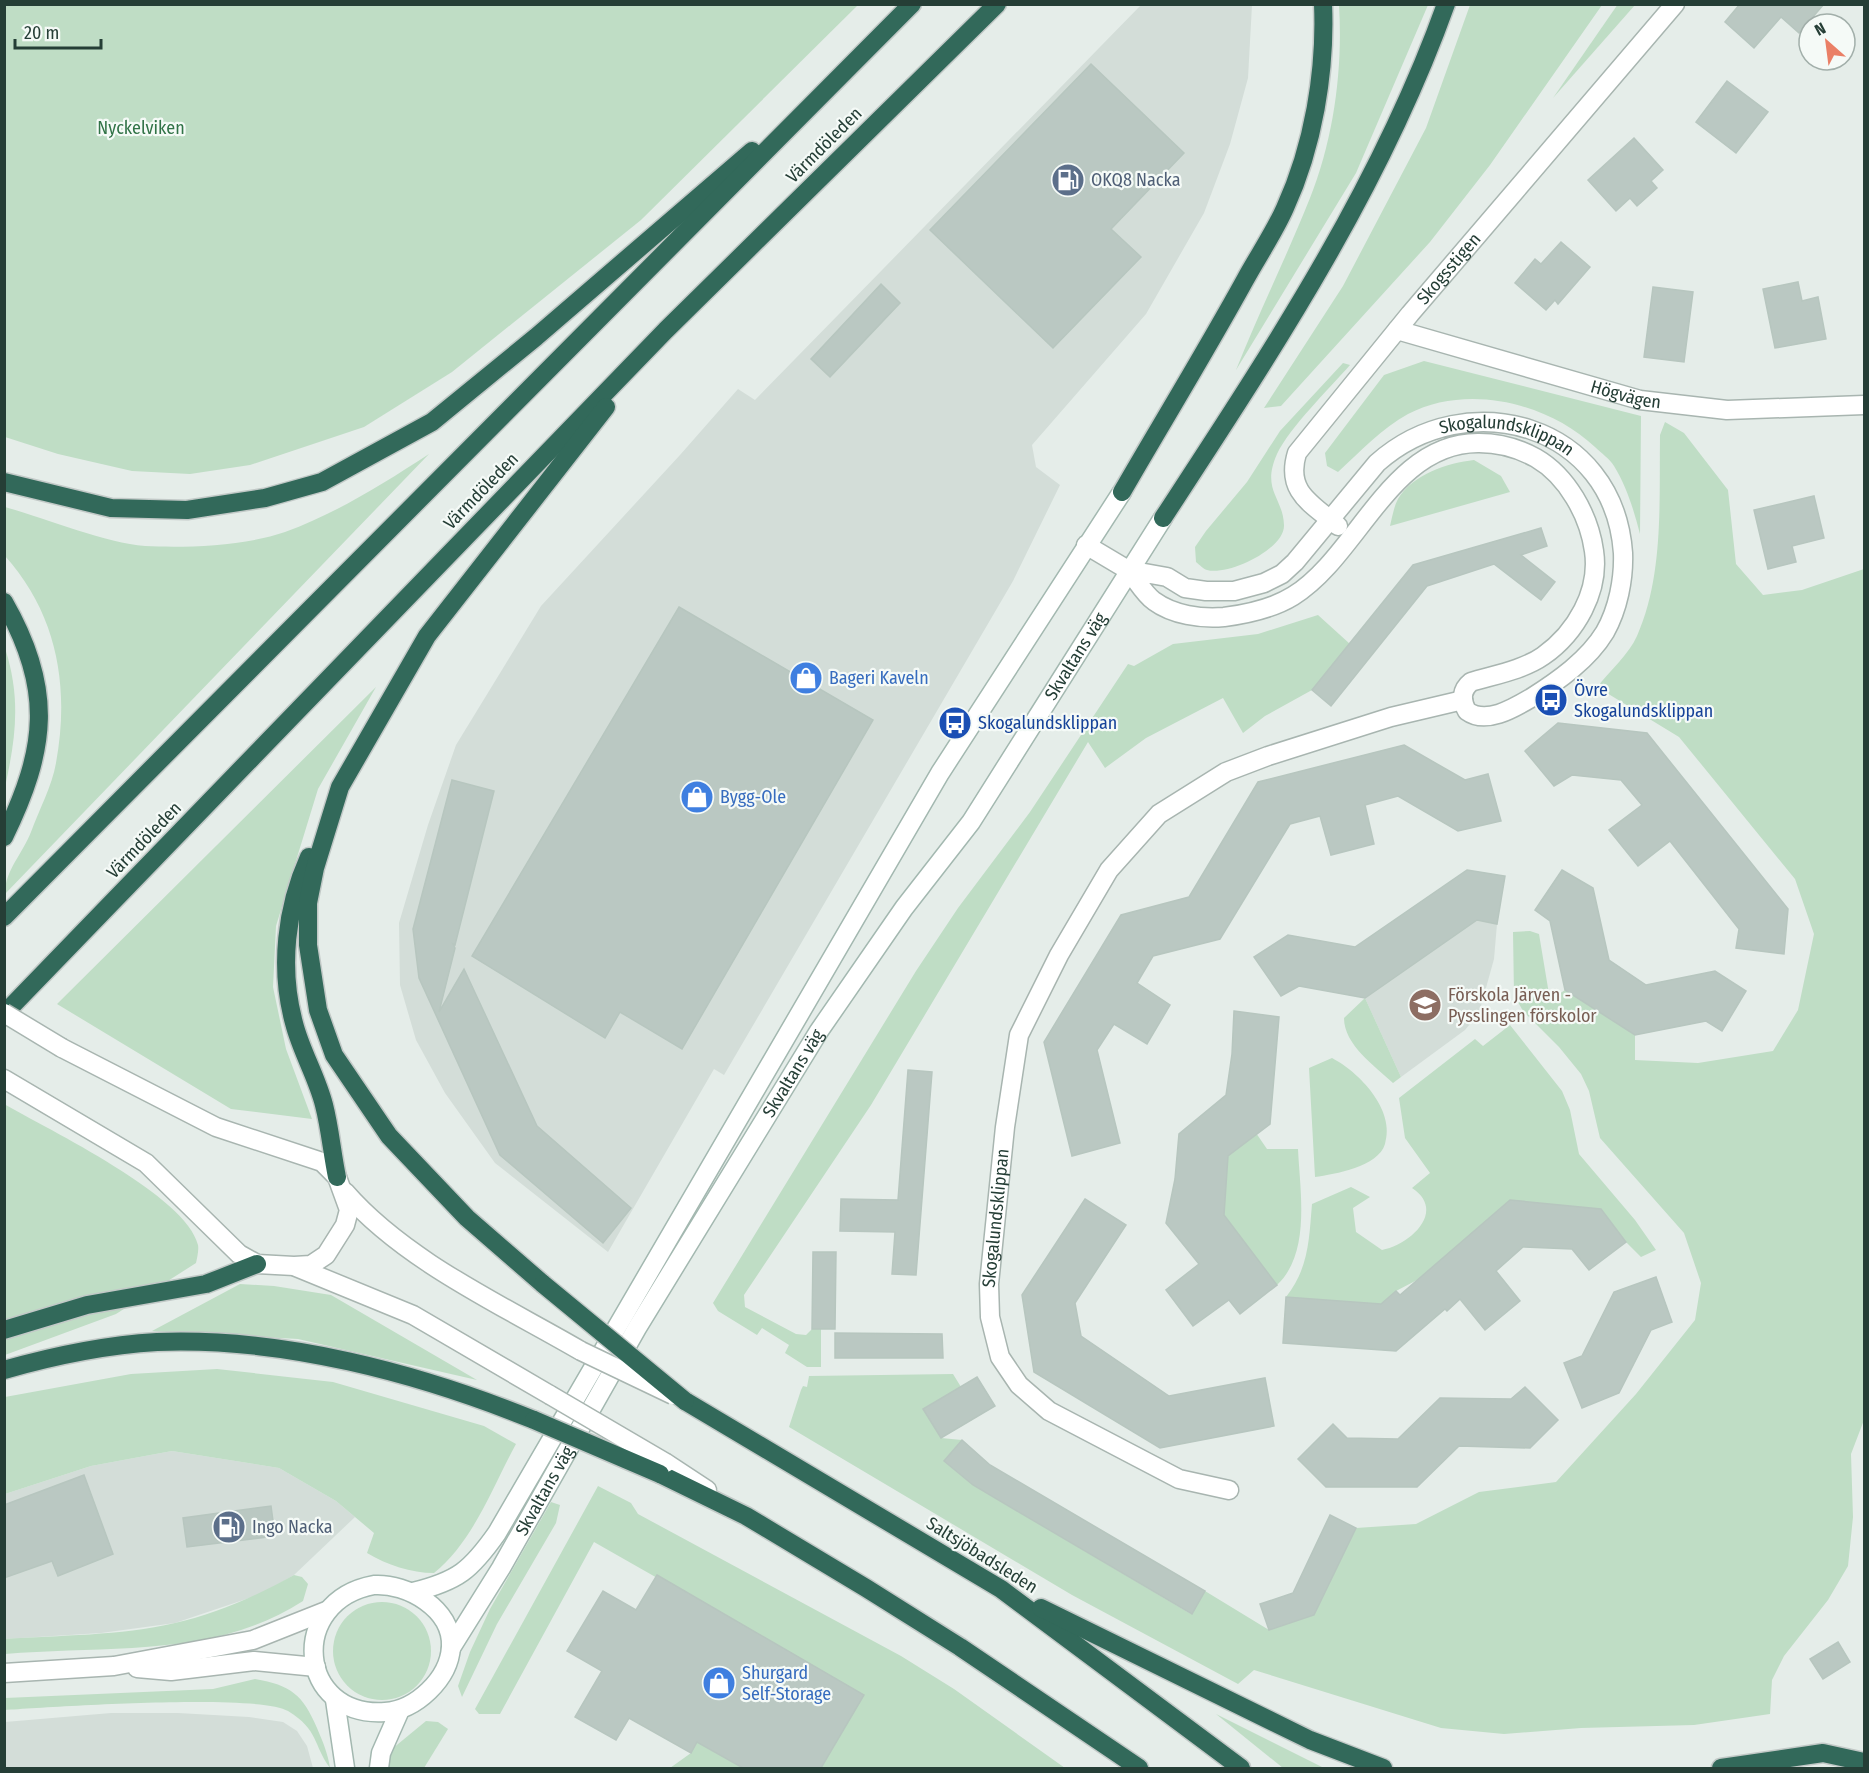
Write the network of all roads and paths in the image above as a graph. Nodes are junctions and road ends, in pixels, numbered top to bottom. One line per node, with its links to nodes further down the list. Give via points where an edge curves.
1 (912, 4): 6 (highway, Värmdöleden)
2 (997, 4): 7 (highway, Värmdöleden)
3 (1323, 4): 11 (highway, via 1314,114 1285,208)
4 (1446, 4): 12 (highway, via 1396,126 1358,201 1258,373)
5 (1675, 4): 8 (street, Skogsstigen)
6 (856, 62): 10 (highway, via 432,422 322,482 265,498 187,510 111,508); 21 (highway, Värmdöleden)
7 (666, 330): 19 (highway, via 427,636); 22 (highway, Värmdöleden)
8 (1397, 330): 9 (street, Högvägen, via 1640,400 1727,410); 13 (street, Skogsstigen, via 1297,453 1293,467 1296,488)
9 (1864, 405)
10 (4, 482)
11 (1122, 492): 15 (street, Skvaltans väg)
12 (1163, 518): 16 (street, Skvaltans väg)
13 (1331, 519): 14 (street, Skogsstigen); 16 (street, Skogalundsklippan, via 1282,574 1264,583 1206,591 1185,588 1167,577); 18 (street, Skogalundsklippan, via 1390,451 1452,424 1499,422 1538,430 1582,460 1593,473 1610,504 1622,541 1621,585 1605,631 1570,670 1512,709 1477,716 1467,711)
14 (1351, 537): 16 (street, Skogalundsklippan, via 1293,596 1239,615 1208,618 1165,607 1152,600); 18 (street, Skogalundsklippan, via 1403,476 1421,461 1440,450 1470,443 1512,447 1530,454 1545,463 1573,496 1592,537 1595,558 1592,587 1582,613 1543,656 1471,682 1463,691)
15 (1086, 545): 16 (street, Skogalundsklippan); 33 (street, Skvaltans väg, via 940,773 497,1533 477,1562 461,1574 439,1586)
16 (1128, 570): 35 (street, Skvaltans väg, via 971,822 904,908 819,1031 637,1328 507,1558)
17 (4, 602): 20 (highway, via 34,665 39,708 37,752)
18 (1463, 700): 31 (street, Skogalundsklippan, via 1391,717 1268,756 1226,772 1159,814 1109,870 1059,955 1019,1035 989,1284 990,1317 999,1358 1019,1385 1049,1411 1179,1479)
19 (340, 787): 24 (highway, via 297,885 287,937 286,986 294,1024 324,1105); 29 (highway, Saltsjöbadsleden, bridge, via 308,903 308,945 318,1010 334,1055 389,1136 467,1218)
20 (4, 837)
21 (4, 917)
22 (4, 1014): 24 (street, bridge, via 216,1127 322,1162)
23 (4, 1079): 25 (street, via 146,1163 233,1248)
24 (341, 1184): 26 (street, via 349,1210 345,1225 326,1255 311,1265); 29 (street, bridge, via 364,1211 432,1264 581,1351)
25 (257, 1264): 26 (street); 27 (highway, via 206,1284 87,1305)
26 (294, 1266): 30 (street, bridge, via 414,1315 550,1395)
27 (4, 1330)
28 (4, 1370): 30 (highway, bridge, via 99,1349 157,1342 242,1346 330,1357 413,1377 492,1403)
29 (685, 1401): 32 (highway, Saltsjöbadsleden)
30 (663, 1469): 44 (highway, via 960,1647)
31 (1229, 1490)
32 (1001, 1589): 45 (highway, Saltsjöbadsleden); 46 (highway, via 1310,1740)
33 (413, 1592): 34 (street, Skvaltans väg, via 391,1585 362,1587 339,1597); 35 (street, Skvaltans väg, via 448,1627)
34 (326, 1611): 36 (street, Skvaltans väg, via 254,1640); 37 (street, via 315,1641)
35 (451, 1647): 40 (street, Skvaltans väg, via 440,1677 425,1696)
36 (114, 1666): 37 (street, Skvaltans väg, via 171,1671 254,1661); 38 (street, Skvaltans väg)
37 (316, 1667): 39 (street, via 320,1681)
38 (4, 1673)
39 (335, 1700): 40 (street, Skvaltans väg, via 371,1712); 42 (street)
40 (400, 1710): 43 (street, via 381,1753)
41 (1864, 1762): 47 (highway, via 1823,1753)
42 (345, 1768)
43 (379, 1768)
44 (1138, 1768)
45 (1241, 1768)
46 (1383, 1768)
47 (1721, 1768)

